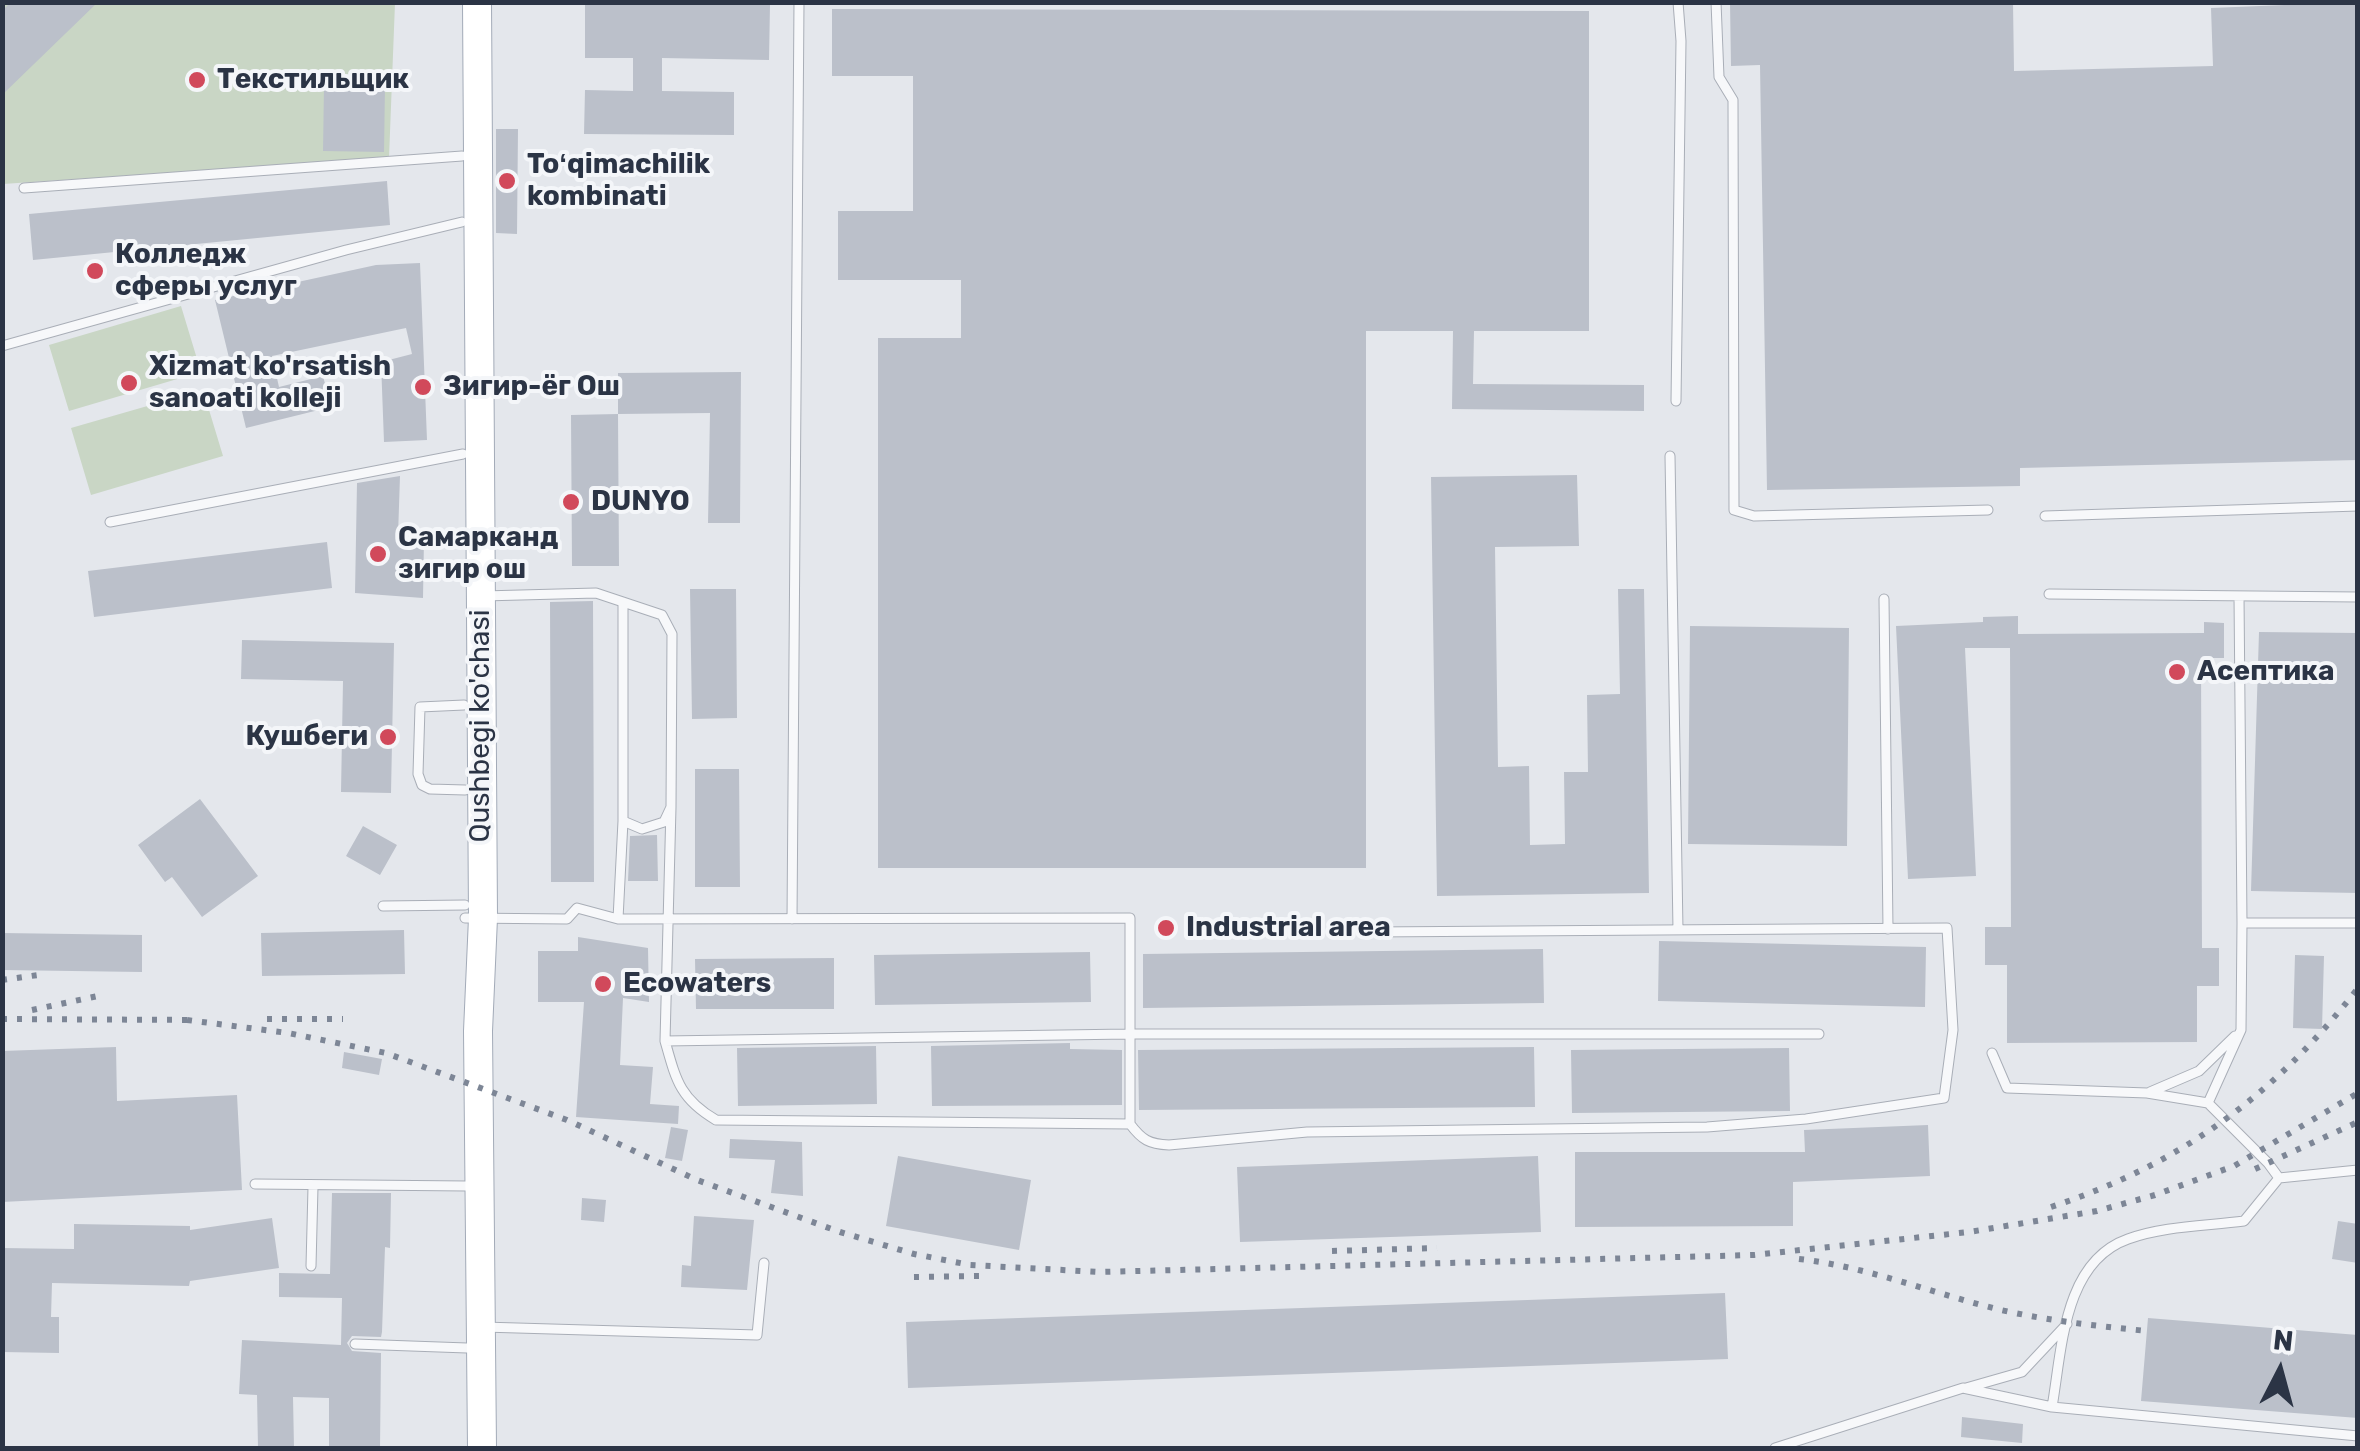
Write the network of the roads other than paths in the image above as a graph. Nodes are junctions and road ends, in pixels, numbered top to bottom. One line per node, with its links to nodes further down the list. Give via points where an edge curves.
1 (462, 2): 6 (main road, Qushbegi ko'chasi)
2 (477, 2): 9 (main road, Qushbegi ko'chasi)
3 (799, 2): 30 (lane)
4 (1678, 2): 11 (lane)
5 (1716, 2): 15 (lane, via 1719,77 1733,100 1734,510 1754,516)
6 (462, 156): 7 (lane); 8 (main road, Qushbegi ko'chasi)
7 (24, 188)
8 (462, 222): 9 (main road, Qushbegi ko'chasi); 10 (lane)
9 (470, 277): 12 (main road, Qushbegi ko'chasi); 19 (main road, Qushbegi ko'chasi)
10 (2, 346)
11 (1676, 401)
12 (464, 454): 17 (lane); 24 (main road, Qushbegi ko'chasi)
13 (1670, 456): 36 (lane)
14 (2358, 506): 16 (lane)
15 (1988, 510)
16 (2045, 516)
17 (110, 522)
18 (2049, 594): 20 (lane)
19 (480, 596): 23 (lane, via 596,593); 29 (main road, Qushbegi ko'chasi)
20 (2239, 596): 21 (lane); 33 (lane)
21 (2358, 597)
22 (1884, 598): 35 (lane)
23 (623, 602): 26 (lane, via 662,615 672,634); 27 (lane)
24 (464, 704): 25 (main road, Qushbegi ko'chasi); 25 (lane, via 420,707 418,774 430,789)
25 (465, 790): 29 (main road, Qushbegi ko'chasi)
26 (671, 807): 27 (lane, via 656,827); 32 (lane)
27 (623, 822): 31 (lane)
28 (383, 906): 29 (lane)
29 (471, 914): 31 (lane, via 568,919 577,908); 49 (main road, Qushbegi ko'chasi); 54 (main road, Qushbegi ko'chasi, via 478,1031)
30 (792, 918): 32 (lane); 39 (lane, via 1130,918)
31 (618, 919): 32 (lane)
32 (667, 919): 41 (lane)
33 (2242, 923): 34 (lane); 38 (lane)
34 (2358, 923)
35 (1888, 929): 36 (lane); 45 (lane, via 1946,928 1954,1030 1944,1098 1706,1127 1307,1132 1169,1146 1142,1140)
36 (1678, 930): 37 (lane)
37 (1371, 932)
38 (2241, 1030): 43 (lane, via 2199,1071); 44 (lane)
39 (1128, 1034): 40 (lane); 41 (lane); 45 (lane)
40 (1819, 1034)
41 (664, 1041): 45 (lane, via 690,1105 716,1120)
42 (1992, 1052): 43 (lane, via 2008,1088)
43 (2147, 1094): 44 (lane)
44 (2208, 1103): 47 (lane)
45 (1130, 1124)
46 (2358, 1170): 47 (lane)
47 (2279, 1178): 53 (lane, via 2244,1221 2144,1234 2112,1246 2085,1271)
48 (255, 1184): 50 (lane)
49 (467, 1186): 50 (lane); 54 (main road, Qushbegi ko'chasi)
50 (314, 1187): 52 (lane)
51 (764, 1263): 54 (lane, via 758,1335)
52 (312, 1266)
53 (2067, 1323): 56 (lane, via 2022,1372); 57 (lane)
54 (474, 1337): 55 (lane); 59 (main road, Qushbegi ko'chasi); 60 (main road, Qushbegi ko'chasi)
55 (354, 1344)
56 (1963, 1388): 57 (lane); 61 (lane)
57 (2052, 1408): 58 (lane)
58 (2358, 1436)
59 (468, 1448)
60 (482, 1448)
61 (1774, 1448)

